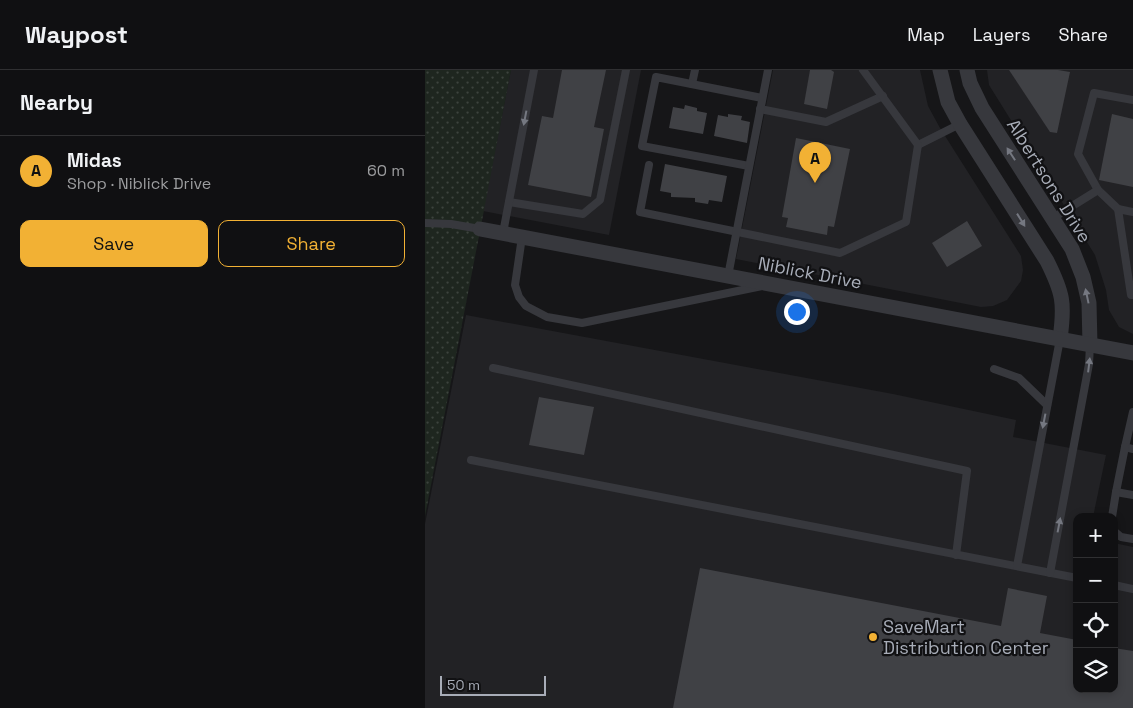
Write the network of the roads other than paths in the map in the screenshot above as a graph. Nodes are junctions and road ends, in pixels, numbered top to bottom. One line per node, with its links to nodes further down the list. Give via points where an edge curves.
1 (534, 70): 18 (lane, one-way to 18)
2 (626, 70): 18 (lane, via 600,200 583,214)
3 (695, 70): 8 (lane)
4 (768, 70): 10 (lane)
5 (863, 70): 9 (lane)
6 (940, 70): 13 (street, via 948,102)
7 (967, 70): 21 (street, Albertsons Drive, one-way to 7, via 982,108)
8 (692, 84): 10 (lane); 16 (lane, via 656,77 642,146)
9 (883, 96): 12 (lane, via 826,122); 14 (lane)
10 (762, 98): 12 (lane)
11 (1133, 100): 17 (lane, via 1094,93 1078,154)
12 (760, 109): 16 (lane)
13 (960, 124): 14 (lane); 30 (street, one-way to 30, via 1055,278 1064,308)
14 (918, 145): 24 (lane, via 906,222 840,253)
15 (649, 164): 24 (lane, via 640,212)
16 (749, 166): 24 (lane)
17 (1098, 190): 19 (lane); 21 (lane)
18 (509, 202): 25 (lane)
19 (1118, 209): 20 (lane); 29 (lane)
20 (1133, 212)
21 (1053, 218): 31 (street, Albertsons Drive, one-way to 21, via 1089,303 1083,277 1072,249)
22 (425, 223): 23 (lane)
23 (480, 229): 25 (street, Niblick Drive)
24 (737, 231): 27 (lane)
25 (503, 233): 26 (street, Niblick Drive)
26 (523, 237): 27 (street, Niblick Drive); 28 (lane, via 515,285 519,297 526,306 547,316 582,323)
27 (728, 276): 28 (street, Niblick Drive)
28 (772, 284): 30 (street, Niblick Drive)
29 (1133, 295)
30 (1060, 339): 31 (street, Niblick Drive); 35 (lane)
31 (1090, 345): 32 (street, Niblick Drive); 46 (lane, one-way to 31)
32 (1133, 353)
33 (493, 368): 44 (lane, via 967,471)
34 (994, 369): 35 (lane, via 1019,378)
35 (1047, 405): 45 (lane, one-way to 45)
36 (1133, 412): 37 (lane)
37 (1129, 448): 39 (lane)
38 (471, 460): 44 (lane)
39 (1117, 492): 40 (lane); 41 (lane)
40 (1133, 495)
41 (1113, 513)
42 (1118, 534): 43 (lane)
43 (1133, 539)
44 (956, 555): 45 (lane)
45 (1017, 566): 46 (lane)
46 (1050, 573): 47 (lane)
47 (1073, 577)
48 (1118, 586): 49 (lane)
49 (1133, 589)

